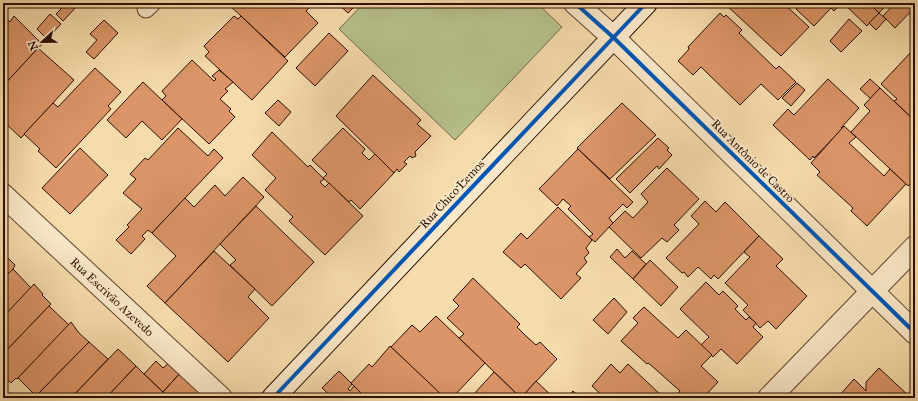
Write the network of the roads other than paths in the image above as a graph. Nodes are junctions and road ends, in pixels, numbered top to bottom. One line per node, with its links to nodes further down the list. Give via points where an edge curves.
1 (575, 3): 3 (street, Rua Antônio de Castro)
2 (646, 3): 3 (street, Rua Chico Lemos)
3 (614, 38): 6 (street, Rua Antônio de Castro); 9 (street, Rua Chico Lemos)
4 (3, 195): 8 (street, Rua Escrivão Azevedo)
5 (915, 247): 6 (street)
6 (872, 292): 7 (street, Rua Antônio de Castro); 10 (street)
7 (915, 334)
8 (220, 398)
9 (273, 398)
10 (769, 398)

